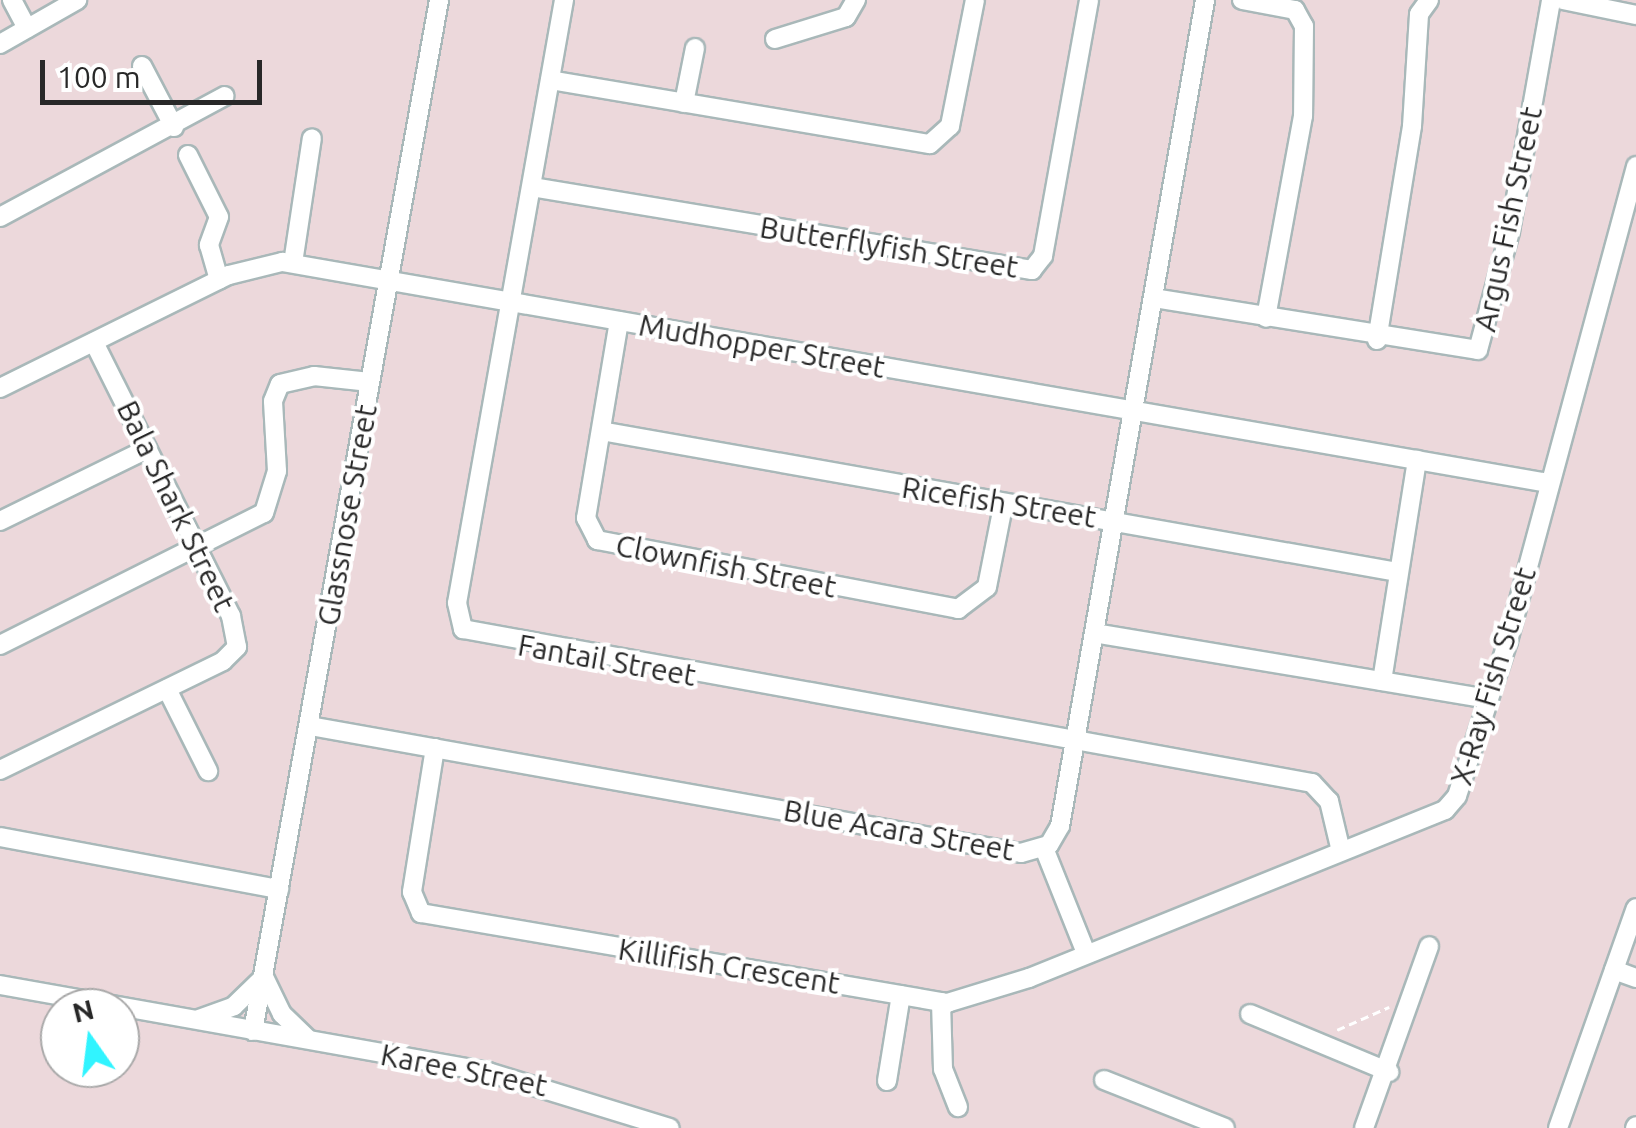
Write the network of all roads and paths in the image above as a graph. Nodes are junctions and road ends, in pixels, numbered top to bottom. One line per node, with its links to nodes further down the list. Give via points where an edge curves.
1 (12, 0): 14 (street)
2 (78, 0): 14 (street)
3 (439, 0): 29 (street, Glassnose Street)
4 (564, 0): 19 (street, Fantail Street)
5 (856, 0): 15 (street, via 846,17)
6 (975, 0): 21 (street, via 950,126 937,142)
7 (1090, 0): 26 (street, Butterflyfish Street, via 1043,256 1032,270)
8 (1205, 0): 31 (street, Blue Acara Street)
9 (1242, 0): 33 (street, via 1295,10 1304,26 1303,116)
10 (1429, 0): 35 (street, via 1419,14 1412,126)
11 (1551, 0): 35 (street, Argus Fish Street, via 1483,344 1471,352)
12 (1562, 0): 13 (street)
13 (1636, 15)
14 (27, 28): 16 (street)
15 (775, 38)
16 (0, 44)
17 (695, 48): 21 (street)
18 (142, 66): 22 (street)
19 (550, 80): 21 (street); 26 (street, Fantail Street)
20 (225, 96): 22 (street)
21 (684, 103)
22 (174, 127): 27 (street)
23 (312, 138): 28 (street)
24 (188, 155): 30 (street, via 220,216 209,245)
25 (1636, 166): 43 (street, X-Ray Fish Street)
26 (532, 188): 32 (street, Fantail Street)
27 (0, 217)
28 (293, 263): 29 (street, Mudhopper Street); 30 (street, Mudhopper Street, via 262,264)
29 (389, 278): 32 (street, Mudhopper Street); 37 (street, Glassnose Street)
30 (219, 280): 36 (street, Mudhopper Street)
31 (1154, 298): 33 (street, Argus Fish Street); 39 (street, Blue Acara Street)
32 (511, 299): 34 (street, Mudhopper Street); 55 (street, Fantail Street, via 457,604 467,633)
33 (1266, 318): 35 (street, Argus Fish Street)
34 (619, 321): 39 (street, Mudhopper Street); 40 (street, Clownfish Street)
35 (1377, 340)
36 (94, 342): 38 (street, Mudhopper Street); 41 (street, Bala Shark Street)
37 (370, 382): 47 (street, via 314,376 280,384 269,506); 54 (street, Glassnose Street)
38 (0, 388)
39 (1133, 410): 42 (street, Mudhopper Street); 46 (street, Blue Acara Street)
40 (601, 431): 44 (street, Ricefish Street); 44 (street, Clownfish Street, via 589,531 611,545 666,556 964,609 987,586)
41 (147, 449): 45 (street); 47 (street, Bala Shark Street)
42 (1417, 460): 43 (street, Mudhopper Street); 48 (street)
43 (1548, 484): 53 (street, X-Ray Fish Street)
44 (1003, 506): 46 (street, Ricefish Street)
45 (0, 521)
46 (1114, 521): 48 (street, Ricefish Street); 49 (street, Blue Acara Street)
47 (198, 548): 50 (street); 52 (street, Bala Shark Street, via 237,630 237,647)
48 (1397, 572): 51 (street)
49 (1094, 633): 51 (street); 55 (street, Blue Acara Street)
50 (0, 645)
51 (1382, 681): 53 (street)
52 (167, 689): 57 (street, Bala Shark Street); 58 (street)
53 (1487, 700): 60 (street, X-Ray Fish Street, via 1452,805)
54 (310, 726): 56 (street, Blue Acara Street); 62 (street, Glassnose Street)
55 (1074, 742): 60 (street, Fantail Street, via 1317,785); 61 (street, Blue Acara Street, via 1058,832)
56 (435, 748): 61 (street, Blue Acara Street, via 1005,850); 70 (street, Killifish Crescent, via 412,898 421,913)
57 (0, 770)
58 (208, 771)
59 (0, 837): 62 (street)
60 (1340, 847): 65 (street, X-Ray Fish Street)
61 (1044, 848): 65 (street)
62 (279, 889): 67 (street, Glassnose Street)
63 (1636, 908): 66 (street)
64 (1428, 946): 71 (street)
65 (1086, 953): 72 (street, Killifish Crescent)
66 (1614, 970): 68 (street); 85 (street)
67 (264, 977): 74 (street, via 234,1006); 75 (street, Glassnose Street); 76 (street, via 282,1014)
68 (1636, 978)
69 (0, 984): 74 (street, Karee Street)
70 (900, 996): 72 (street, Killifish Crescent); 80 (street)
71 (1414, 996): 77 (path); 78 (street)
72 (942, 1002): 81 (street, via 943,1068)
73 (1250, 1014): 77 (street)
74 (195, 1020): 75 (street, Karee Street)
75 (254, 1031): 76 (street, Karee Street)
76 (308, 1040): 82 (street, Karee Street, via 546,1085)
77 (1313, 1041): 78 (street)
78 (1389, 1072): 84 (street)
79 (1104, 1080): 83 (street)
80 (886, 1081)
81 (958, 1107)
82 (670, 1128)
83 (1224, 1128)
84 (1364, 1128)
85 (1558, 1128)

